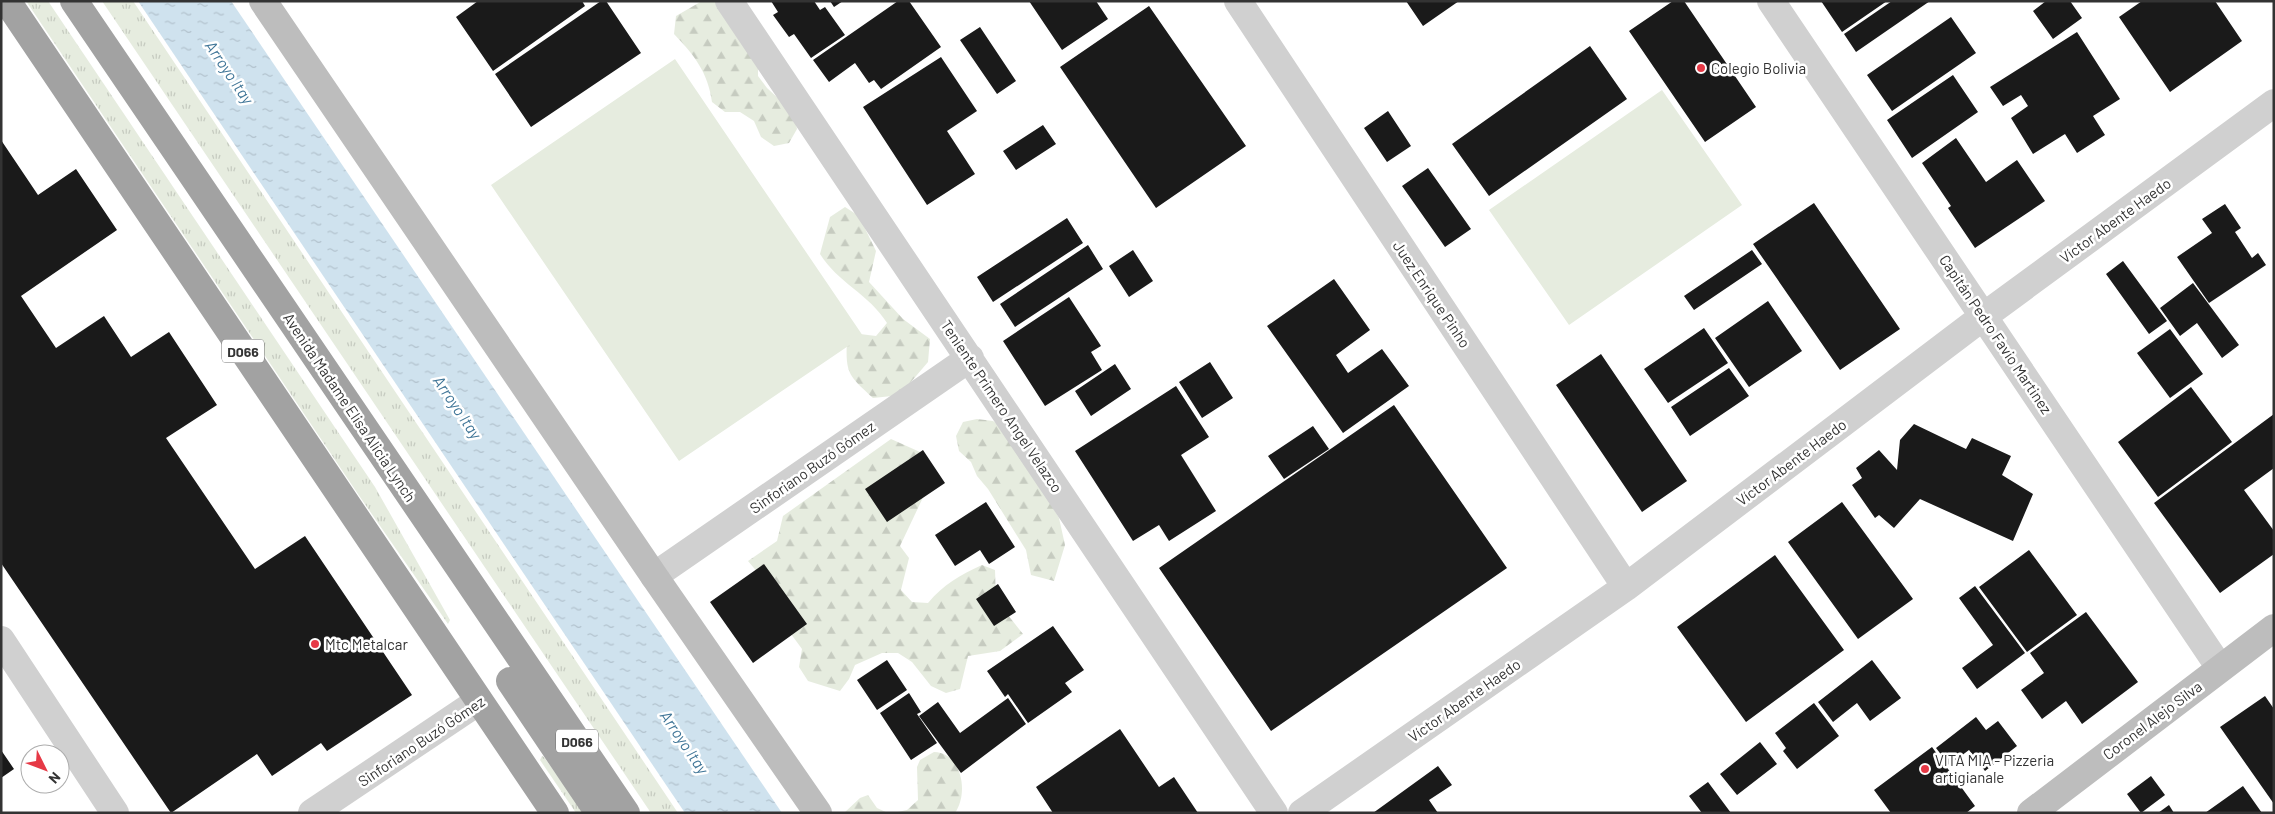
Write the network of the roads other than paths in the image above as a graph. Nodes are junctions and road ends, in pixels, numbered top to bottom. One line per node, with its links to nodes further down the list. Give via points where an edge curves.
1 (7, 1): 16 (highway, D066)
2 (74, 1): 15 (highway, Avenida Madame Elisa Alicia Lynch / D066)
3 (263, 1): 10 (main road)
4 (729, 1): 9 (street, Teniente Primero Angel Velazco)
5 (1238, 1): 11 (street, Juez Enrique Pinho)
6 (1771, 1): 8 (street, Capitán Pedro Favio Martinez)
7 (2274, 103): 8 (street, Víctor Abente Haedo)
8 (1984, 316): 11 (street, Víctor Abente Haedo); 14 (street, Capitán Pedro Favio Martinez)
9 (970, 358): 10 (street, Sinforiano Buzó Gómez); 23 (street, Teniente Primero Angel Velazco)
10 (654, 576): 22 (main road)
11 (1626, 587): 24 (street, Víctor Abente Haedo)
12 (2274, 628): 14 (main road, Coronel Alejo Silva)
13 (1, 640): 17 (street)
14 (2220, 668): 25 (main road, Coronel Alejo Silva)
15 (519, 675): 16 (highway, Sinforiano Buzó Gómez); 20 (highway); 21 (highway, Avenida Madame Elisa Alicia Lynch / D066)
16 (479, 702): 18 (street, Sinforiano Buzó Gómez); 19 (highway, D066)
17 (115, 813)
18 (312, 813)
19 (554, 813)
20 (599, 813)
21 (626, 813)
22 (818, 813)
23 (1274, 813)
24 (1302, 813)
25 (2031, 813)

